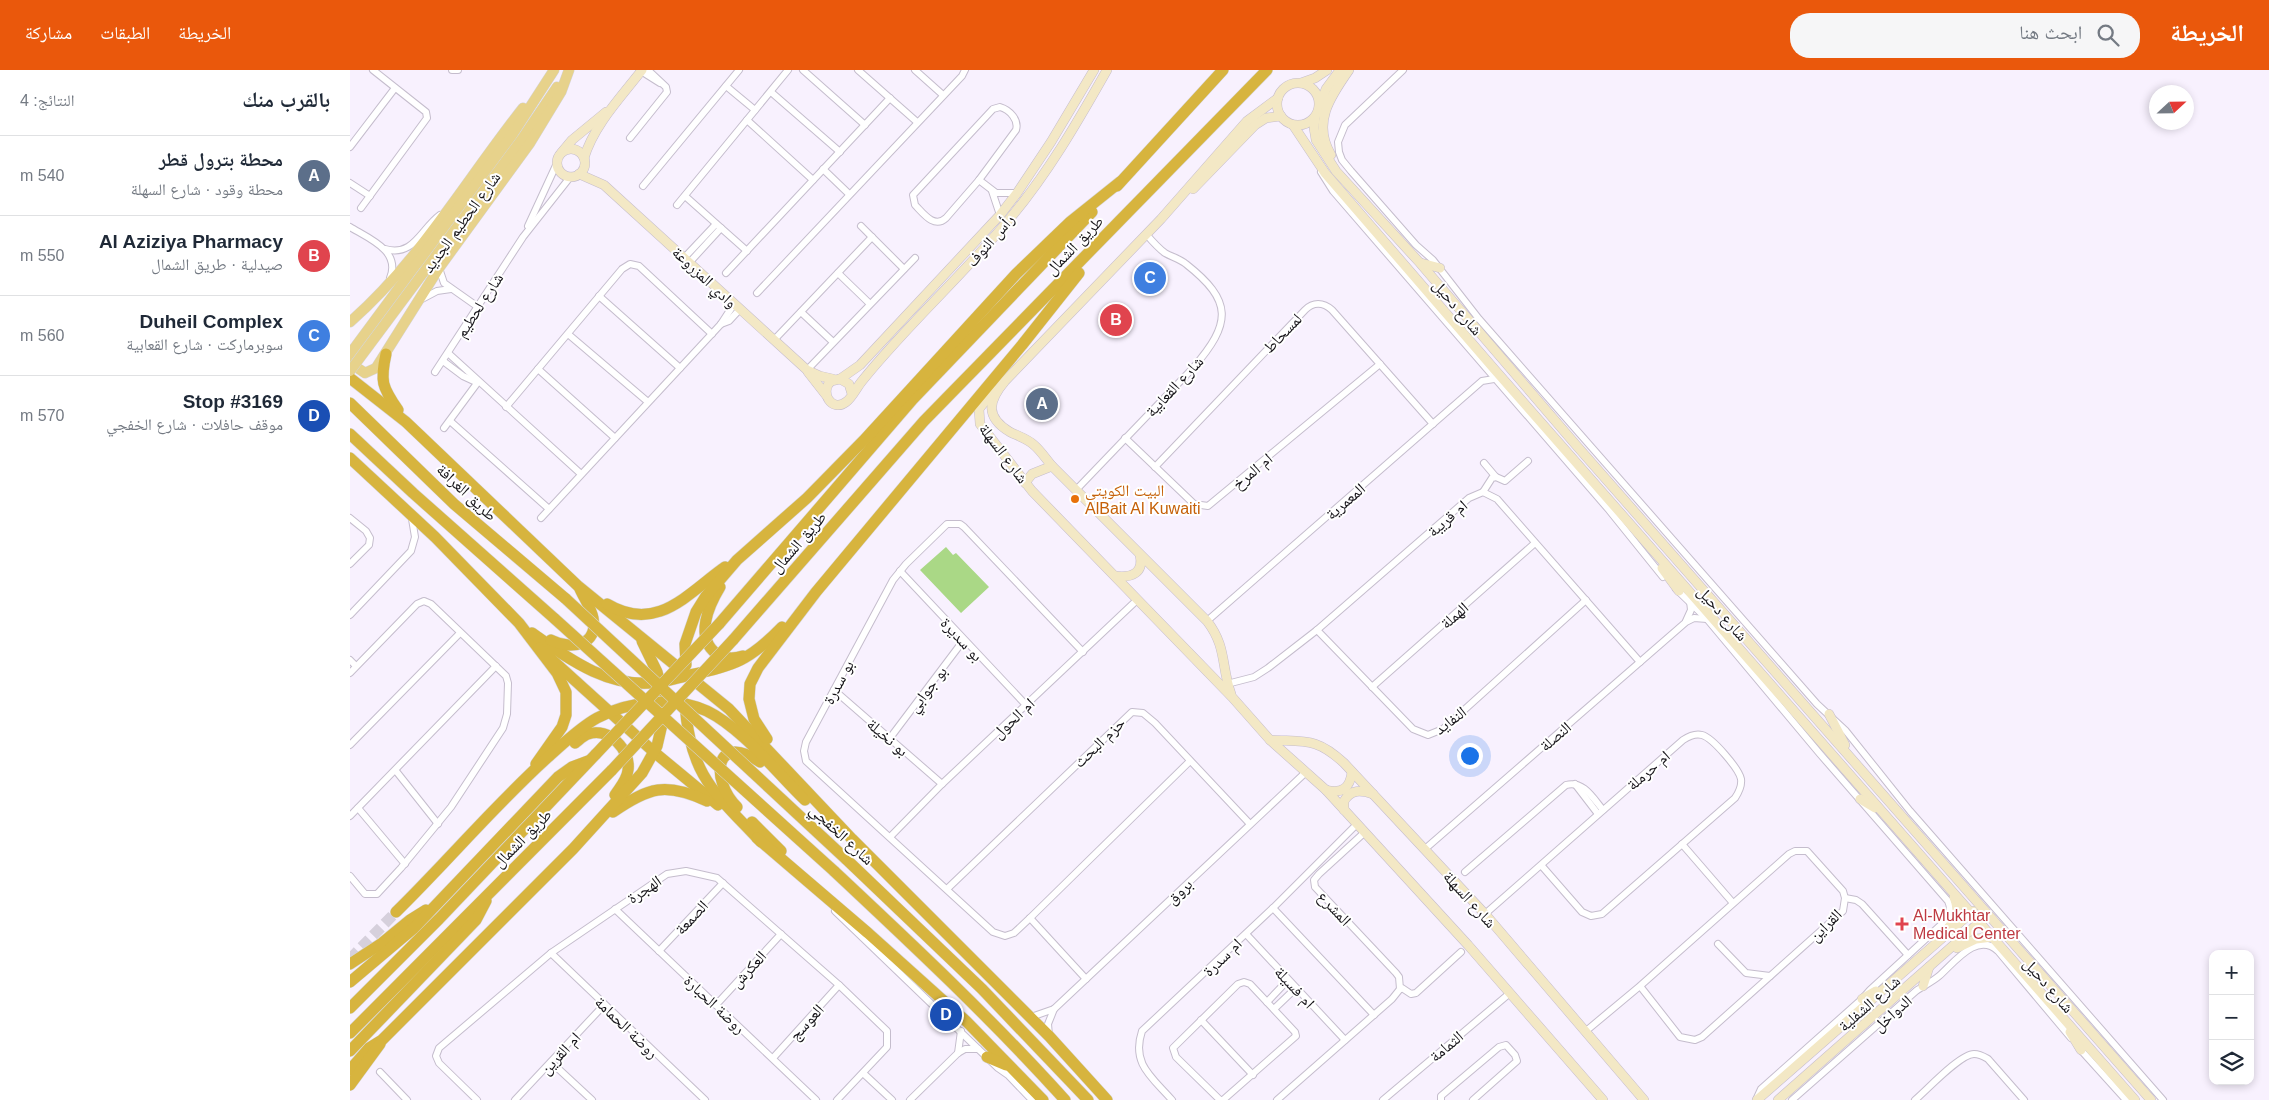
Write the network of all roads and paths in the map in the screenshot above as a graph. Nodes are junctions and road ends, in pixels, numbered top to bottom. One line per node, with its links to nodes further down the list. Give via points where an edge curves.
1 (373, 70): 23 (street)
2 (452, 70): 3 (street)
3 (458, 70)
4 (553, 70): 59 (main road); 97 (main road, شارع الحطيم الجديد, via 512,135)
5 (569, 70): 75 (main road, via 561,92 530,143); 106 (main road, شارع الحطيم الجديد, bridge, via 522,139)
6 (644, 70): 29 (street, شارع لحطيم); 37 (street, via 666,86 666,94)
7 (739, 70): 22 (street)
8 (788, 70): 24 (street)
9 (803, 70): 35 (street)
10 (858, 70): 26 (street)
11 (915, 70): 25 (street)
12 (964, 70): 25 (street)
13 (1094, 70): 52 (street, رأس النوف, via 1052,142)
14 (1108, 70): 114 (street, رأس النوف, via 1025,200)
15 (1223, 70): 47 (highway, طريق الشمال)
16 (1267, 70): 64 (highway, طريق الشمال)
17 (1327, 70): 21 (street)
18 (1340, 70): 28 (street)
19 (1349, 70): 56 (street, via 1328,103 1322,131 1329,152)
20 (1403, 70): 76 (street, شارع دحيل, via 1352,117 1340,133 1338,142 1342,160)
21 (1300, 83): 27 (street, via 1289,84); 28 (street, via 1316,92)
22 (726, 86): 30 (street); 50 (street)
23 (395, 88): 38 (street); 54 (street, via 426,112 427,121)
24 (771, 92): 30 (street); 39 (street)
25 (943, 95): 34 (street)
26 (890, 98): 34 (street); 35 (street)
27 (1278, 98): 31 (street); 61 (street, via 1247,121)
28 (1320, 104): 32 (street)
29 (612, 107): 40 (street, شارع لحطيم, via 572,140); 41 (street, شارع لحطيم, via 593,137)
30 (755, 110): 33 (street)
31 (1280, 116): 36 (street); 61 (street, via 1266,118 1255,125)
32 (1316, 117): 36 (street, via 1306,124); 56 (street, شارع دحيل, via 1315,134 1320,148)
33 (747, 120): 45 (street); 55 (street)
34 (917, 122): 53 (street)
35 (865, 125): 39 (street)
36 (1293, 125): 42 (street, شارع دحيل)
37 (630, 138)
38 (350, 147)
39 (840, 152): 43 (street)
40 (559, 157): 41 (street, via 572,149 578,151); 44 (street, via 561,171); 67 (street, شارع لحطيم)
41 (584, 160): 44 (street, via 583,168); 49 (street, وادي المزروعة)
42 (1318, 163): 80 (street, شارع دحيل); 83 (street, شارع دحيل, via 1333,191)
43 (823, 169): 45 (street); 53 (street)
44 (575, 175): 49 (street, وادي المزروعة); 67 (street, شارع لحطيم)
45 (813, 180): 71 (street)
46 (979, 180): 46 (street, via 1017,128 1015,119 1003,108 993,109 915,192 913,202 930,220 940,222); 51 (street)
47 (1120, 182): 143 (highway, via 1070,222 1016,274 859,445 807,498); 186 (highway, طريق الشمال, bridge, via 914,399 719,624)
48 (350, 183): 54 (street)
49 (604, 185): 73 (street, وادي المزروعة)
50 (643, 186)
51 (992, 191): 52 (street); 60 (street)
52 (1017, 193): 60 (street, رأس النوف)
53 (849, 194): 84 (street)
54 (370, 196): 58 (street)
55 (685, 196): 57 (street); 62 (street)
56 (1359, 197): 74 (street, شارع دحيل)
57 (677, 205)
58 (361, 208)
59 (446, 211): 70 (street, via 409,247 398,251); 81 (main road)
60 (1000, 215): 109 (street, رأس النوف, via 860,365)
61 (1161, 219): 66 (street)
62 (719, 226): 71 (street); 73 (street)
63 (861, 226): 68 (street)
64 (1116, 226): 149 (highway, via 1022,345); 225 (highway, طريق الشمال, bridge, via 924,421 733,640 612,770)
65 (352, 229): 69 (street); 70 (street)
66 (1146, 234): 113 (street); 125 (street, شارع القعابية, via 1163,252 1186,264 1213,290 1221,301 1223,314 1220,327 1199,362)
67 (523, 237): 88 (street, شارع لحطيم)
68 (872, 237): 77 (street); 79 (street)
69 (350, 238)
70 (384, 248): 81 (street, via 393,264)
71 (747, 251): 78 (street)
72 (915, 258): 77 (street)
73 (687, 260): 89 (street, وادي المزروعة)
74 (1420, 263): 76 (street); 187 (street, شارع دحيل)
75 (439, 268): 82 (street, via 442,280); 87 (main road)
76 (1440, 268): 181 (street, شارع دحيل, via 1479,319)
77 (904, 269): 86 (street)
78 (726, 273)
79 (838, 273): 86 (street); 90 (street)
80 (1412, 274): 83 (street); 140 (street, شارع دحيل)
81 (387, 286): 91 (main road)
82 (451, 289): 87 (street, via 432,292); 88 (street)
83 (1419, 290): 105 (street, شارع دحيل)
84 (757, 293)
85 (599, 296): 92 (street); 93 (street, via 625,266 634,264); 102 (street)
86 (869, 303): 95 (street)
87 (416, 304): 98 (main road)
88 (478, 307): 96 (street, شارع لحطيم)
89 (737, 307): 93 (street, via 729,321); 94 (street, وادي المزروعة)
90 (801, 312): 94 (street); 95 (street)
91 (350, 322)
92 (568, 334): 103 (street); 116 (street)
93 (712, 334): 102 (street)
94 (774, 340): 104 (street, وادي المزروعة)
95 (833, 342): 104 (street)
96 (448, 353): 99 (street, شارع لحطيم); 112 (street)
97 (350, 354)
98 (386, 354): 100 (main road, via 368,373); 120 (highway, via 382,375 384,387)
99 (443, 360): 107 (street, شارع لحطيم); 112 (street, via 463,376)
100 (350, 363)
101 (1380, 364): 121 (street, لمسحاط); 130 (street, ام المرخ, via 1212,504 1194,504); 130 (street, لمسحاط, via 1328,307 1313,304)
102 (680, 368): 116 (street)
103 (538, 369): 118 (street); 124 (street)
104 (807, 370): 109 (street, وادي المزروعة); 115 (street, وادي المزروعة)
105 (1486, 370): 110 (street, شارع دحيل); 111 (street, المعمرية)
106 (350, 371)
107 (435, 372)
108 (350, 378): 120 (highway)
109 (837, 379): 114 (street, via 849,384); 115 (street, via 827,386)
110 (1494, 379): 111 (street); 148 (street, شارع دحيل, via 1665,579)
111 (1482, 381): 121 (street, المعمرية)
112 (478, 382): 118 (street); 119 (street)
113 (997, 390): 129 (street, شارع السهلة, via 991,402 996,419 1004,428 1033,444); 133 (street, شارع السهلة, via 982,405 978,420)
114 (852, 394): 115 (street, via 847,402 839,405)
115 (826, 395)
116 (648, 402): 124 (street)
117 (350, 403): 150 (highway, طريق الغرافة, via 454,504)
118 (506, 407): 131 (street)
119 (450, 421): 122 (street); 136 (street)
120 (406, 422): 147 (highway)
121 (1433, 424): 156 (street, المعمرية)
122 (444, 428)
123 (350, 434): 307 (highway, شارع الخفجي, bridge, via 834,871 936,966)
124 (615, 438): 131 (street)
125 (1125, 438): 130 (street, ام المرخ); 134 (street, شارع القعابية)
126 (350, 458): 137 (highway)
127 (1528, 460): 132 (street, via 1505,481)
128 (1484, 463): 132 (street)
129 (1052, 466): 133 (street, via 1032,474); 134 (street, شارع السهلة)
130 (1155, 467)
131 (581, 474): 136 (street)
132 (1495, 476): 135 (street)
133 (1025, 483): 146 (street, شارع السهلة)
134 (1076, 490): 142 (street, شارع السهلة)
135 (1483, 492): 141 (street, ام قريبة, via 1497,499); 159 (street, ام قريبة, via 1470,498)
136 (549, 509): 139 (street)
137 (409, 512): 154 (street, via 415,527 413,547); 158 (highway)
138 (350, 518): 144 (street, via 369,534 370,542)
139 (541, 518)
140 (1632, 525): 148 (street); 201 (street, شارع دحيل)
141 (1535, 543): 152 (street, ام قريبة); 174 (street, الهملة)
142 (1140, 554): 146 (street, via 1142,565 1139,572); 156 (street, شارع السهلة)
143 (737, 560): 147 (highway, via 677,604 655,613 622,611); 164 (highway, via 711,604 705,626 706,641 716,653 730,658); 171 (highway, via 706,596 692,621 685,644)
144 (350, 564)
145 (900, 571): 162 (street, بو سديرة); 165 (street, بو سدرة, via 942,527 960,524); 175 (street, بو سدرة)
146 (1116, 576): 151 (street, شارع السهلة)
147 (578, 586): 158 (highway, via 594,620 589,638 581,644 563,646); 161 (highway)
148 (1679, 591): 153 (street, شارع دحيل)
149 (816, 592): 164 (highway); 210 (highway, via 758,668 750,684 749,699 754,719 765,737)
150 (566, 599): 308 (highway, شارع الخفجي, bridge, via 982,989)
151 (1137, 600): 165 (street, ام الحول); 176 (street, شارع السهلة)
152 (1586, 600): 167 (street, ام قريبة); 174 (street, النفايد, via 1444,729 1434,734 1418,732)
153 (1690, 601): 155 (street, شارع دحيل); 157 (street, via 1691,610)
154 (350, 615)
155 (1707, 619): 157 (street, via 1694,618); 197 (street, شارع دحيل)
156 (1207, 622): 173 (street, شارع السهلة, via 1221,643)
157 (1686, 622): 167 (street, النصلة)
158 (518, 623): 163 (highway); 172 (highway, via 571,661 594,672 624,682)
159 (1317, 630): 173 (street, ام قريبة, via 1258,675); 174 (street, النفايد)
160 (460, 633): 168 (street, via 431,604 420,602); 169 (street); 184 (street)
161 (639, 635): 171 (highway); 172 (highway)
162 (963, 641): 179 (street, بو سديرة); 182 (street, بو جوابي)
163 (539, 648): 180 (highway); 190 (highway, via 564,686 567,709 562,727)
164 (760, 649): 171 (highway, via 734,665)
165 (1082, 652): 179 (street, ام الحول)
166 (350, 660): 168 (street)
167 (1640, 662): 213 (street, النصلة)
168 (356, 666): 170 (street)
169 (496, 666): 189 (street); 204 (street, via 508,683 505,723 463,791)
170 (350, 673)
171 (686, 676): 172 (highway); 178 (highway); 210 (highway, via 729,709)
172 (660, 682): 177 (highway)
173 (1228, 684): 176 (street, شارع السهلة)
174 (1372, 687)
175 (834, 690): 182 (street, بو نخيلة); 209 (street, بو سدرة, via 806,742 806,761)
176 (1232, 697): 183 (street, شارع السهلة)
177 (664, 702): 178 (highway); 180 (highway, via 634,705); 185 (highway, via 661,735)
178 (685, 703): 193 (highway, via 722,719); 211 (highway, via 690,745 702,775)
179 (1026, 705): 194 (street, ام الحول)
180 (610, 712): 185 (highway); 190 (highway, via 586,725)
181 (1829, 714): 187 (street); 325 (street, شارع دحيل)
182 (890, 738): 194 (street, بو نخيلة)
183 (1270, 740): 191 (street, شارع السهلة, via 1314,742 1329,749); 192 (street, شارع السهلة)
184 (350, 745)
185 (654, 752): 199 (highway); 207 (highway, via 642,773)
186 (593, 757): 229 (highway, via 572,766 558,778); 271 (highway, طريق الشمال, via 439,920)
187 (1852, 759): 228 (street, شارع دحيل)
188 (1190, 761): 205 (street, حزم البحث); 223 (street, حزم البحث, via 1146,715 1136,711 1128,714); 238 (street, بو سدرة)
189 (396, 771): 198 (street); 204 (street)
190 (532, 772): 207 (highway, via 589,734 606,735 620,745 628,761 626,777); 222 (highway)
191 (1352, 772): 195 (street, via 1346,789 1338,792); 196 (street, شارع السهلة)
192 (1305, 773): 195 (street, شارع السهلة); 205 (street, بروق)
193 (780, 776): 210 (highway, via 837,830); 221 (highway, via 743,752 729,754 719,769 720,778 734,805 778,847)
194 (942, 784): 209 (street, ام الحول)
195 (1326, 790): 200 (street, شارع السهلة)
196 (1373, 794): 200 (street, via 1361,790 1351,792 1344,801); 213 (street, شارع السهلة)
197 (1860, 799): 201 (street); 233 (street, شارع دحيل, via 1948,901)
198 (358, 808): 203 (street); 214 (street)
199 (722, 808): 207 (highway, via 681,791 659,790 635,798); 211 (highway)
200 (1344, 810): 206 (street, شارع السهلة)
201 (1880, 811): 224 (street, شارع دحيل)
202 (1601, 812): 212 (street, ام حرملة, via 1683,740 1695,734 1707,737 1738,773 1740,788 1735,798); 215 (street, ام حرملة); 216 (street, via 1575,784 1569,784)
203 (350, 816)
204 (438, 824): 214 (street)
205 (1250, 824): 255 (street, بروق)
206 (1357, 824): 208 (street, شارع السهلة); 217 (street, ام سدرة)
207 (591, 831): 281 (highway)
208 (1364, 832): 219 (street, المشرع); 265 (street, شارع السهلة)
209 (890, 837): 223 (street, بو سدرة)
210 (852, 839): 275 (highway)
211 (761, 842): 221 (highway)
212 (1682, 844): 215 (street, via 1597,916 1582,912); 227 (street)
213 (1425, 849): 236 (street, شارع السهلة)
214 (405, 864): 218 (street, via 374,895 365,894)
215 (1541, 865): 236 (street, ام حرملة)
216 (1466, 872)
217 (1307, 873): 219 (street); 230 (street, ام سدرة)
218 (350, 876)
219 (1314, 880): 264 (street, المشرع, via 1315,887 1396,972)
220 (723, 884): 231 (street, الهجرة, via 717,878 703,874 686,871 667,874); 240 (street, الهجرة); 245 (street, الصمعة)
221 (814, 888): 277 (street); 290 (highway, via 966,1021)
222 (419, 889): 232 (highway); 234 (highway)
223 (947, 889): 238 (street, بو سدرة, via 1001,936 1011,935)
224 (1952, 892): 235 (street, شارع دحيل); 244 (street, via 1958,908 1956,917)
225 (488, 894): 279 (highway, طريق الشمال); 284 (highway, via 476,920)
226 (1845, 898): 227 (street, القراين, via 1813,856 1801,850 1789,854); 249 (street, via 1862,904); 254 (street, القراين, via 1843,911)
227 (1733, 903): 261 (street, القراين)
228 (1979, 905): 235 (street, شارع الشفلية); 237 (street, شارع دحيل)
229 (432, 908): 252 (highway); 259 (highway, via 404,938)
230 (1273, 908): 241 (street, ام سدرة); 274 (street)
231 (615, 909): 245 (street, روضة الحبارة); 247 (street, الهجرة)
232 (413, 910)
233 (1951, 911): 249 (street, شارع الشفلية, via 1943,923)
234 (396, 912)
235 (1970, 913): 239 (street, شارع دحيل); 244 (street, شارع الشفلية)
236 (1484, 914): 278 (street, شارع السهلة)
237 (1987, 914): 239 (street, شارع الشفلية); 324 (street, شارع دحيل)
238 (1030, 918): 255 (street)
239 (1978, 923): 242 (street, شارع دحيل); 250 (street, شارع الشفلية)
240 (781, 934): 260 (street, الهجرة); 268 (street, العكرش)
241 (1246, 934): 257 (street, ام فسيلة); 310 (street, ام سدرة, via 1142,1031 1138,1057 1145,1070)
242 (1992, 937): 250 (street, via 1972,940); 251 (street, شارع دحيل)
243 (1718, 944): 254 (street, via 1746,973)
244 (1931, 949): 258 (street, شارع الشفلية)
245 (660, 951): 268 (street, روضة الحبارة)
246 (1998, 951): 256 (street, شارع دحيل); 262 (street, الدواخل, via 1988,945 1972,948)
247 (551, 952): 269 (street, روضة الحمامة); 297 (street, الهجرة, via 438,1048 436,1056 439,1063)
248 (1461, 952): 264 (street, via 1416,994)
249 (1908, 955): 266 (street, شارع الشفلية)
250 (1943, 956): 253 (street, شارع الشفلية)
251 (2011, 957): 256 (street); 270 (street, شارع دحيل)
252 (350, 964)
253 (1929, 967): 262 (street); 319 (street, شارع الشفلية)
254 (1770, 976): 261 (street, القراين, via 1695,1040 1680,1037)
255 (1086, 979): 273 (street, بروق)
256 (2020, 979): 283 (street, شارع دحيل)
257 (1288, 980): 263 (street, ام فسيلة); 267 (street)
258 (1896, 980): 266 (street); 318 (street, شارع الشفلية)
259 (350, 982)
260 (839, 985): 287 (street, العوسج); 292 (street, الهجرة, via 887,1032 887,1047)
261 (1640, 986): 278 (street, القراين)
262 (1923, 986): 320 (street, الدواخل)
263 (1296, 988): 272 (street); 282 (street, ام فسيلة)
264 (1400, 988): 274 (street)
265 (1510, 993): 313 (street, الثمامة); 316 (street, شارع السهلة)
266 (1862, 999): 318 (street, شارع الشفلية, via 1761,1089)
267 (1267, 1002): 272 (street); 276 (street, via 1250,984 1241,982)
268 (716, 1004): 287 (street, روضة الحبارة)
269 (604, 1005): 288 (street, ام القرين); 300 (street, روضة الحمامة)
270 (2053, 1006): 283 (street); 295 (street, شارع دحيل)
271 (350, 1008)
272 (1274, 1009): 293 (street, via 1296,1036)
273 (1054, 1010): 275 (street, بروق); 280 (street, via 1048,1024)
274 (1374, 1015): 282 (street)
275 (1031, 1017): 280 (highway)
276 (1201, 1020): 293 (street); 311 (street, via 1174,1045 1172,1051)
277 (961, 1031): 285 (street); 286 (street)
278 (1586, 1031): 317 (street, شارع السهلة)
279 (350, 1033)
280 (1049, 1036): 309 (highway)
281 (382, 1040): 289 (highway); 294 (highway)
282 (1345, 1040): 312 (street)
283 (2081, 1050): 295 (street, شارع دحيل)
284 (350, 1051)
285 (958, 1053): 286 (street, via 965,1049); 304 (street)
286 (983, 1053): 290 (highway); 305 (street)
287 (772, 1058): 301 (street, روضة الحبارة)
288 (551, 1062): 298 (street, ام القرين); 299 (street)
289 (350, 1070)
290 (1015, 1071): 306 (highway)
291 (380, 1072): 296 (street)
292 (863, 1073): 302 (street, الهجرة); 303 (street)
293 (1253, 1075): 311 (street)
294 (350, 1085)
295 (2127, 1097): 323 (street, شارع دحيل)
296 (405, 1099)
297 (477, 1100)
298 (515, 1100)
299 (592, 1100)
300 (705, 1100)
301 (816, 1100)
302 (837, 1100)
303 (892, 1100)
304 (910, 1100)
305 (1032, 1100)
306 (1042, 1100)
307 (1066, 1100)
308 (1088, 1100)
309 (1107, 1100)
310 (1172, 1100)
311 (1221, 1100)
312 (1277, 1100)
313 (1383, 1100)
314 (1441, 1100): 315 (street, via 1441,1096 1499,1047 1506,1045 1517,1061)
315 (1473, 1100)
316 (1603, 1100)
317 (1644, 1100)
318 (1756, 1100)
319 (1778, 1100)
320 (1792, 1100)
321 (1915, 1100): 322 (street, via 1961,1060 1974,1054 1988,1060)
322 (2024, 1100)
323 (2135, 1100)
324 (2151, 1100)
325 (2163, 1100)

